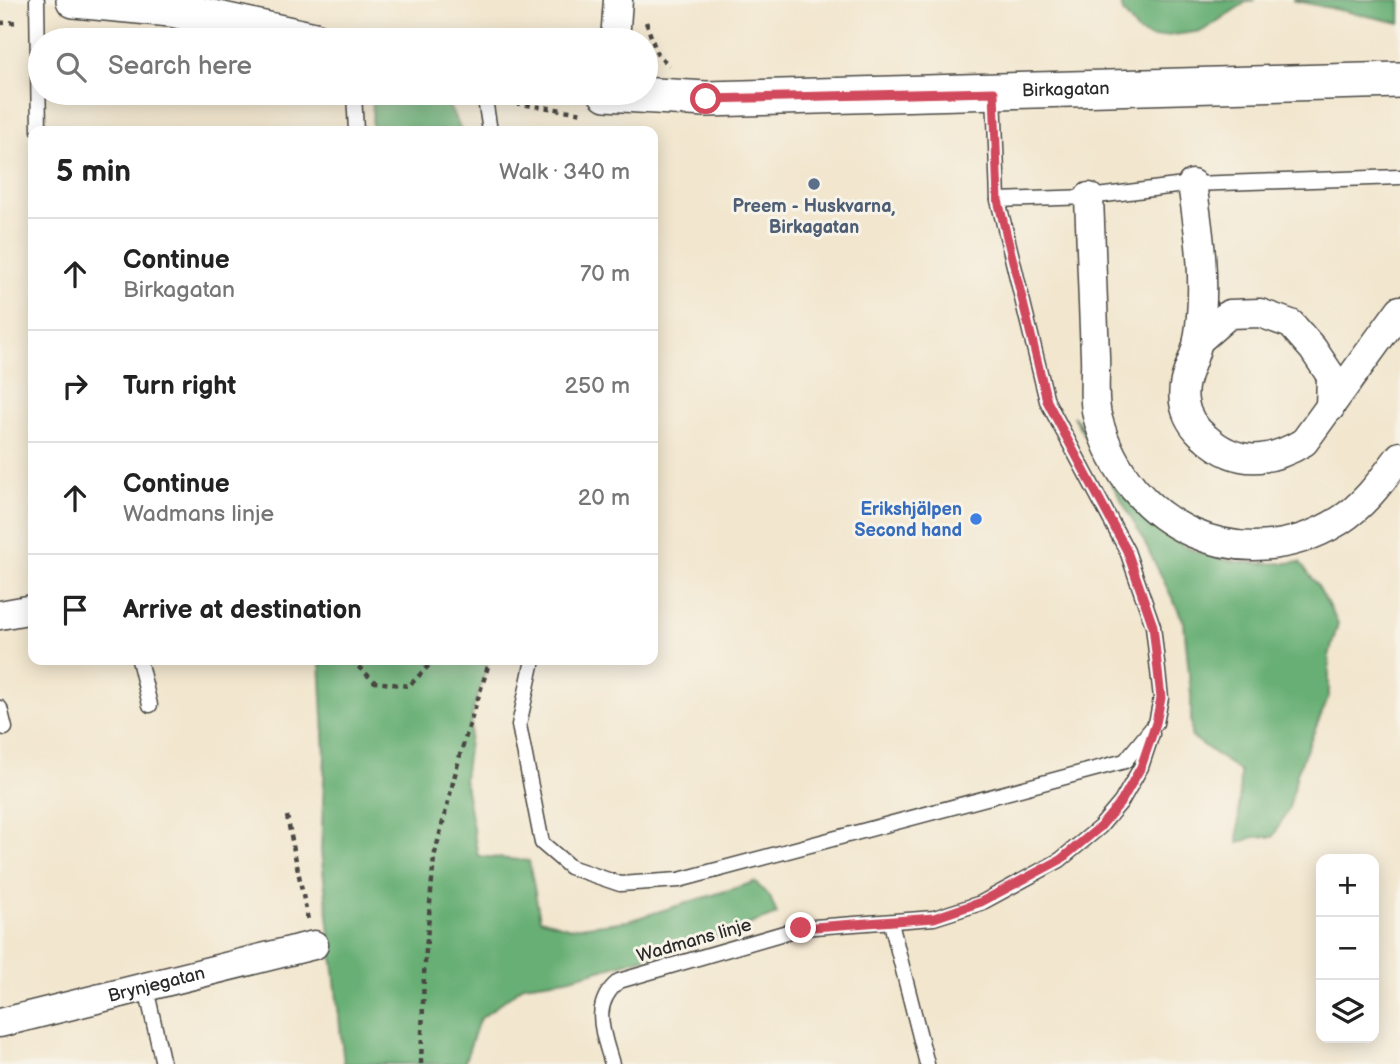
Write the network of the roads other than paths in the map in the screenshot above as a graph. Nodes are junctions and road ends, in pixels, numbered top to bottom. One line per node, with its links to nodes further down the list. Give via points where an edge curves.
1 (37, 0): 4 (lane)
2 (75, 0): 5 (street, via 171,9)
3 (631, 4): 6 (street)
4 (37, 28)
5 (259, 28)
6 (620, 28)
7 (1400, 80): 8 (street, Birkagatan)
8 (994, 92): 9 (street, Birkagatan, via 706,99); 19 (lane, Wadmans linje)
9 (658, 96)
10 (39, 105): 13 (lane)
11 (355, 105): 14 (lane)
12 (486, 105): 15 (lane)
13 (39, 126)
14 (356, 126)
15 (489, 126)
16 (1400, 177): 17 (lane)
17 (1192, 184): 18 (lane); 21 (street, via 1202,256)
18 (1089, 197): 19 (lane); 23 (street, via 1097,418 1122,473 1144,501 1175,526 1217,543 1255,547 1298,541 1341,520 1375,489)
19 (998, 200): 30 (lane, Wadmans linje, via 1047,401 1127,551 1153,626 1161,698)
20 (1400, 310): 22 (street)
21 (1198, 341): 22 (street, via 1229,314 1261,313 1291,324 1331,376); 22 (street, via 1185,376 1184,402 1194,427 1237,458 1283,454 1304,442)
22 (1330, 408)
23 (1400, 456)
24 (28, 610): 25 (street)
25 (0, 615)
26 (140, 665): 28 (lane)
27 (532, 665): 30 (lane, via 519,725 542,843 570,867 620,884 679,880 1125,761)
28 (150, 705)
29 (0, 708): 31 (lane)
30 (1156, 723): 32 (lane, Wadmans linje, via 1141,767 1121,802 1100,827 1060,860 981,902 934,918)
31 (5, 728)
32 (891, 923): 37 (lane, Wadmans linje, via 801,928 619,981 607,991 600,1009); 38 (lane)
33 (314, 945): 34 (street, Brynjegatan)
34 (146, 988): 35 (street, Brynjegatan); 36 (lane)
35 (0, 1023)
36 (163, 1064)
37 (612, 1064)
38 (927, 1064)

